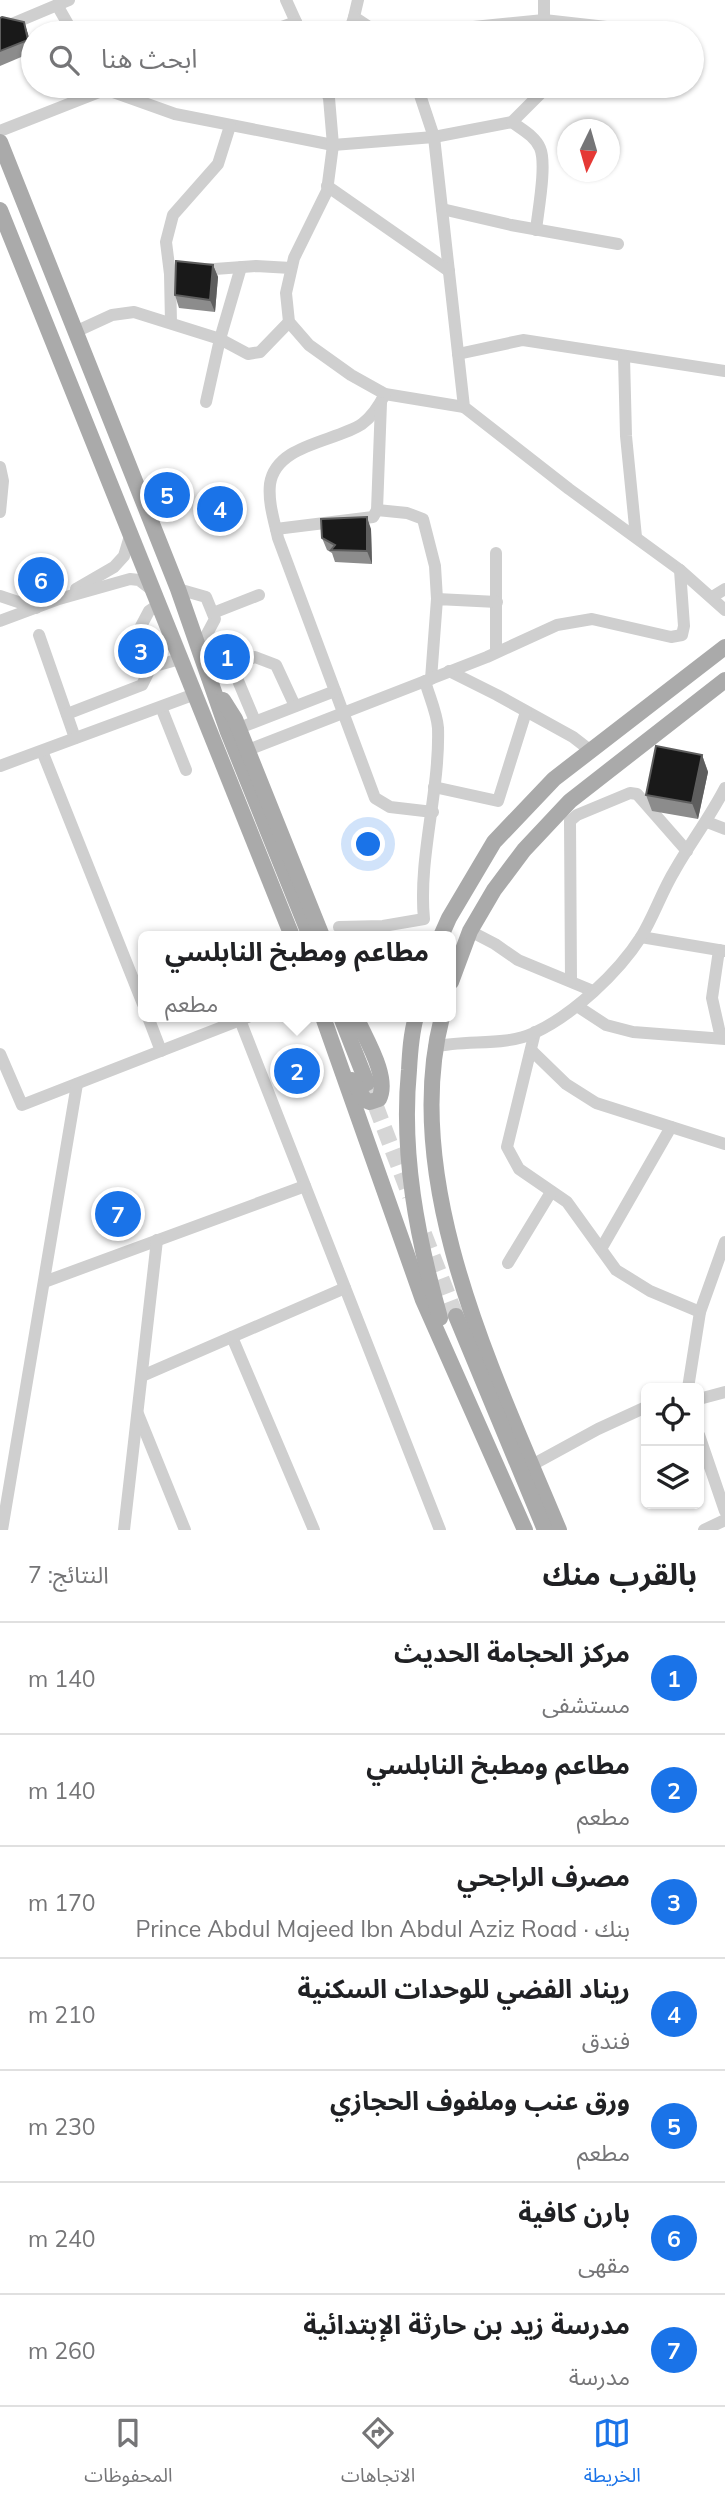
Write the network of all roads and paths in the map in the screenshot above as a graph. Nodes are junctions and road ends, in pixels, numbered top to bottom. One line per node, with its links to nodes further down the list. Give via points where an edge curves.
1 (286, 0): 7 (street)
2 (358, 0): 5 (street)
3 (544, 0): 10 (street)
4 (63, 2): 6 (street); 11 (street)
5 (354, 18): 8 (street); 9 (street)
6 (69, 21)
7 (295, 21)
8 (353, 21)
9 (359, 21)
10 (544, 21)
11 (0, 29)
12 (81, 98): 19 (street)
13 (135, 98): 18 (street, via 175,114)
14 (329, 98): 22 (street)
15 (421, 98): 20 (street)
16 (536, 98): 17 (street)
17 (512, 122): 20 (street); 26 (street, via 540,147 543,160)
18 (230, 125): 22 (street); 31 (street, via 218,164 173,215 166,242)
19 (0, 131)
20 (434, 137): 22 (street); 24 (street)
21 (0, 142): 34 (main road)
22 (333, 145): 23 (street)
23 (327, 187): 29 (street); 30 (street)
24 (442, 209): 26 (street); 30 (street)
25 (0, 210): 47 (main road)
26 (536, 230): 27 (street)
27 (618, 244)
28 (241, 267): 29 (street); 31 (street); 35 (street)
29 (291, 268): 32 (street, via 286,292)
30 (449, 271): 36 (street)
31 (170, 274): 33 (street)
32 (289, 321): 35 (street, via 260,352 248,354); 39 (street, via 309,345)
33 (171, 323): 34 (street, via 134,312 112,315); 35 (street)
34 (75, 332): 51 (main road)
35 (220, 339): 40 (street)
36 (458, 354): 37 (street, via 523,340); 41 (street)
37 (624, 356): 38 (street); 48 (street)
38 (725, 371)
39 (383, 398): 41 (street); 44 (street); 46 (street, via 376,412 360,425 314,442 279,463 270,481)
40 (206, 402)
41 (464, 407): 48 (street)
42 (0, 467): 43 (street)
43 (1, 481): 45 (street)
44 (377, 510): 46 (street, via 364,519); 58 (street, via 423,519 435,566)
45 (0, 512)
46 (276, 529): 75 (street)
47 (130, 536): 55 (main road); 57 (street, via 124,556 114,567)
48 (636, 537): 50 (street)
49 (496, 553): 59 (street)
50 (680, 570): 56 (street); 66 (street, via 682,635 671,637 592,619 557,625)
51 (178, 589): 62 (street, via 206,597); 67 (main road)
52 (725, 589): 56 (street)
53 (259, 595): 62 (street)
54 (0, 596): 60 (street)
55 (155, 597): 57 (street, via 139,580 130,579); 68 (main road); 70 (street, via 140,628)
56 (712, 597): 61 (street)
57 (59, 599): 60 (street)
58 (437, 599): 59 (street); 72 (street)
59 (497, 602): 66 (street)
60 (36, 608): 63 (street)
61 (725, 610)
62 (212, 613): 67 (street, via 215,623)
63 (0, 621)
64 (39, 635): 81 (street)
65 (725, 647): 87 (main road)
66 (496, 652): 71 (street)
67 (202, 656): 69 (street); 74 (main road)
68 (180, 659): 70 (street); 76 (main road)
69 (232, 663): 77 (street, via 255,657 276,665); 82 (street)
70 (151, 667): 81 (street, via 139,687)
71 (449, 671): 72 (street); 79 (street)
72 (428, 680): 80 (street); 90 (street, via 438,726)
73 (725, 680): 101 (main road, via 570,801 524,850)
74 (210, 681): 83 (main road); 98 (main road, via 228,732)
75 (335, 691): 77 (street); 80 (street)
76 (195, 694): 78 (street); 97 (main road)
77 (295, 706): 82 (street)
78 (161, 707): 84 (street); 89 (street)
79 (526, 712): 87 (street); 90 (street, via 498,801)
80 (343, 713): 85 (street); 92 (street, via 375,798 390,807)
81 (67, 714): 84 (street)
82 (255, 721): 83 (street)
83 (239, 728): 85 (main road)
84 (75, 738): 86 (street)
85 (248, 750): 99 (main road)
86 (42, 751): 88 (street); 106 (street)
87 (591, 751): 100 (main road, via 554,779 494,842)
88 (0, 766)
89 (186, 770)
90 (434, 787): 92 (street)
91 (725, 788): 93 (street)
92 (433, 812): 96 (street, via 422,896 424,919)
93 (708, 822): 94 (street); 95 (street)
94 (725, 829)
95 (687, 852): 102 (street); 105 (street, via 636,794 570,821)
96 (339, 927)
97 (290, 931)
98 (317, 931)
99 (317, 931)
100 (441, 931)
101 (470, 931): 104 (main road); 105 (street, via 518,960)
102 (641, 937): 103 (street); 107 (street)
103 (722, 950): 118 (street, via 712,999)
104 (456, 969)
105 (571, 981): 107 (street)
106 (138, 991)
107 (593, 991): 108 (street)
108 (577, 1006): 117 (street); 118 (street, via 606,1025 633,1032)
109 (150, 1022): 121 (street)
110 (234, 1022): 121 (street)
111 (245, 1022): 128 (street)
112 (325, 1022): 122 (main road)
113 (343, 1022): 124 (main road)
114 (358, 1022): 122 (main road, via 382,1076 379,1099 365,1100)
115 (415, 1022): 141 (main road, via 405,1110 408,1162 425,1264)
116 (441, 1022): 119 (main road)
117 (535, 1032): 119 (street, via 512,1040); 120 (street)
118 (723, 1039)
119 (434, 1047): 148 (main road, via 433,1161 447,1232 482,1339)
120 (531, 1050): 126 (street, via 566,1084 596,1103); 129 (street, via 507,1147 519,1169)
121 (161, 1051): 125 (street)
122 (335, 1051): 141 (main road, via 423,1300)
123 (0, 1054): 125 (street, via 22,1105)
124 (367, 1083)
125 (77, 1084): 135 (street)
126 (671, 1127): 127 (street); 132 (street)
127 (725, 1144)
128 (305, 1186): 130 (street); 136 (street)
129 (551, 1192): 132 (street, via 567,1202); 133 (street)
130 (157, 1240): 135 (street); 140 (street)
131 (725, 1242): 134 (street)
132 (601, 1249): 137 (street, via 616,1270 650,1291)
133 (508, 1263)
134 (721, 1263): 137 (street)
135 (44, 1282): 149 (street)
136 (345, 1288): 139 (street); 156 (street)
137 (700, 1312): 142 (street)
138 (456, 1316): 158 (main road)
139 (233, 1337): 140 (street); 155 (street)
140 (142, 1376): 146 (street)
141 (458, 1380): 157 (main road)
142 (689, 1383)
143 (725, 1392): 144 (street)
144 (704, 1398)
145 (641, 1409): 148 (street)
146 (137, 1412): 153 (street); 154 (street)
147 (703, 1446): 150 (street)
148 (532, 1465): 159 (main road)
149 (2, 1511): 152 (street)
150 (725, 1511)
151 (725, 1520): 160 (street)
152 (2, 1530)
153 (124, 1530)
154 (185, 1530)
155 (314, 1530)
156 (440, 1530)
157 (525, 1530)
158 (544, 1530)
159 (559, 1530)
160 (704, 1530)

